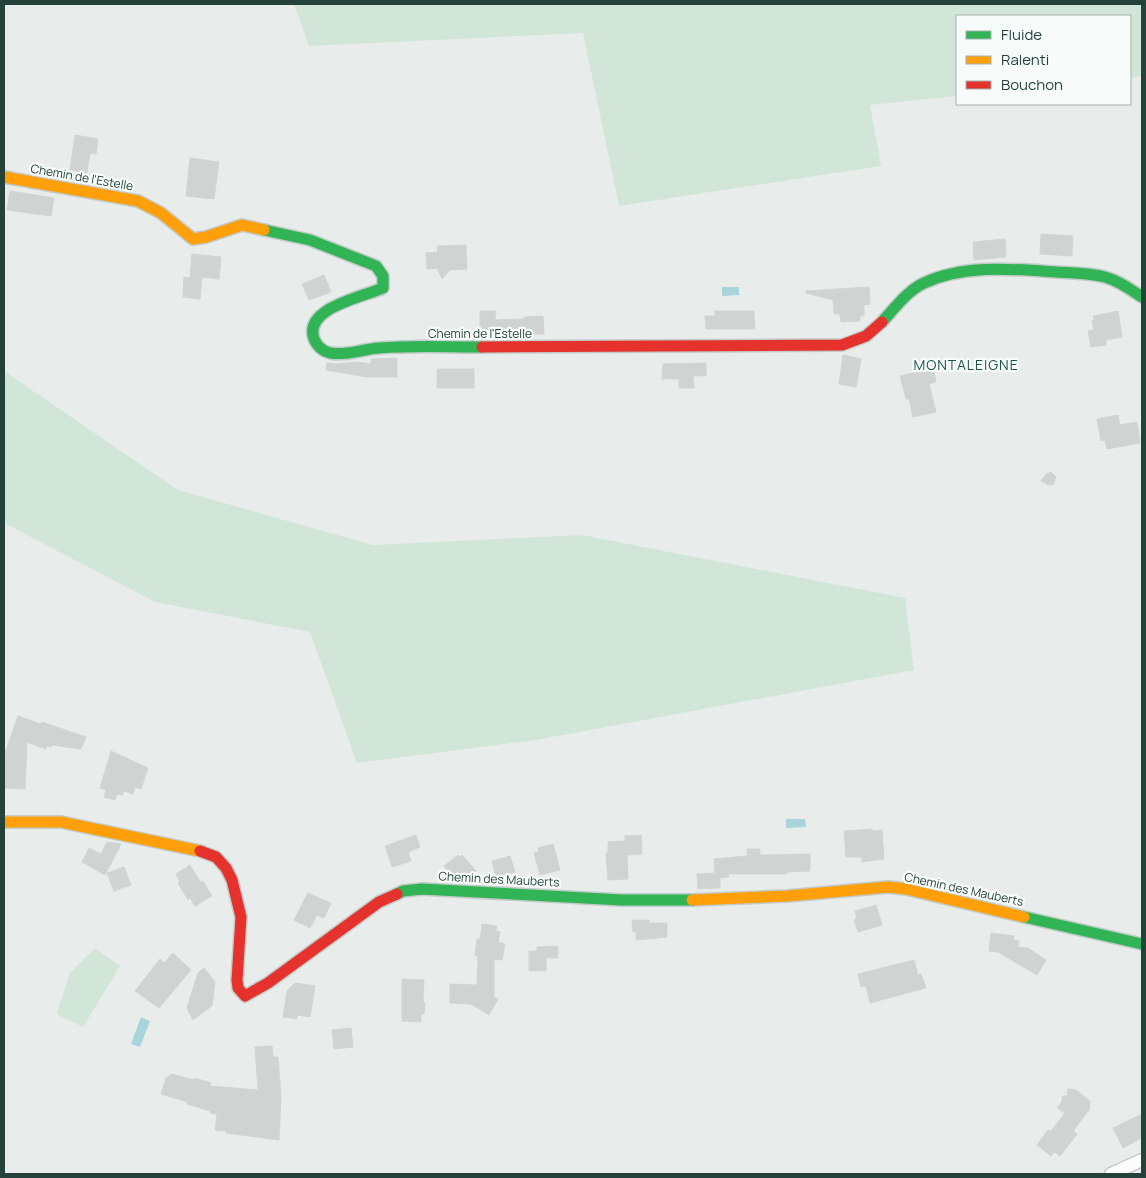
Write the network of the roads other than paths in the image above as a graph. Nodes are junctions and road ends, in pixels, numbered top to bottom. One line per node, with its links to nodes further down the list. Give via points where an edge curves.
1 (4, 177): 2 (street, Chemin de l'Estelle, via 138,201 168,217 193,239 204,239 242,225 310,240 376,266 385,280 383,288 319,314 313,322 312,335 316,346 324,352 342,354 376,348 842,345 857,341 873,330 905,297 923,284 965,272 997,269 1096,275 1114,280)
2 (1142, 297)
3 (4, 822): 4 (street, Chemin des Mauberts, via 61,822 163,842 216,858 229,874 237,901 241,936 237,980 238,988 245,996 268,983 379,902 403,891 422,889 674,901 888,887)
4 (1142, 944)
5 (1142, 1160): 6 (street)
6 (1111, 1174)

